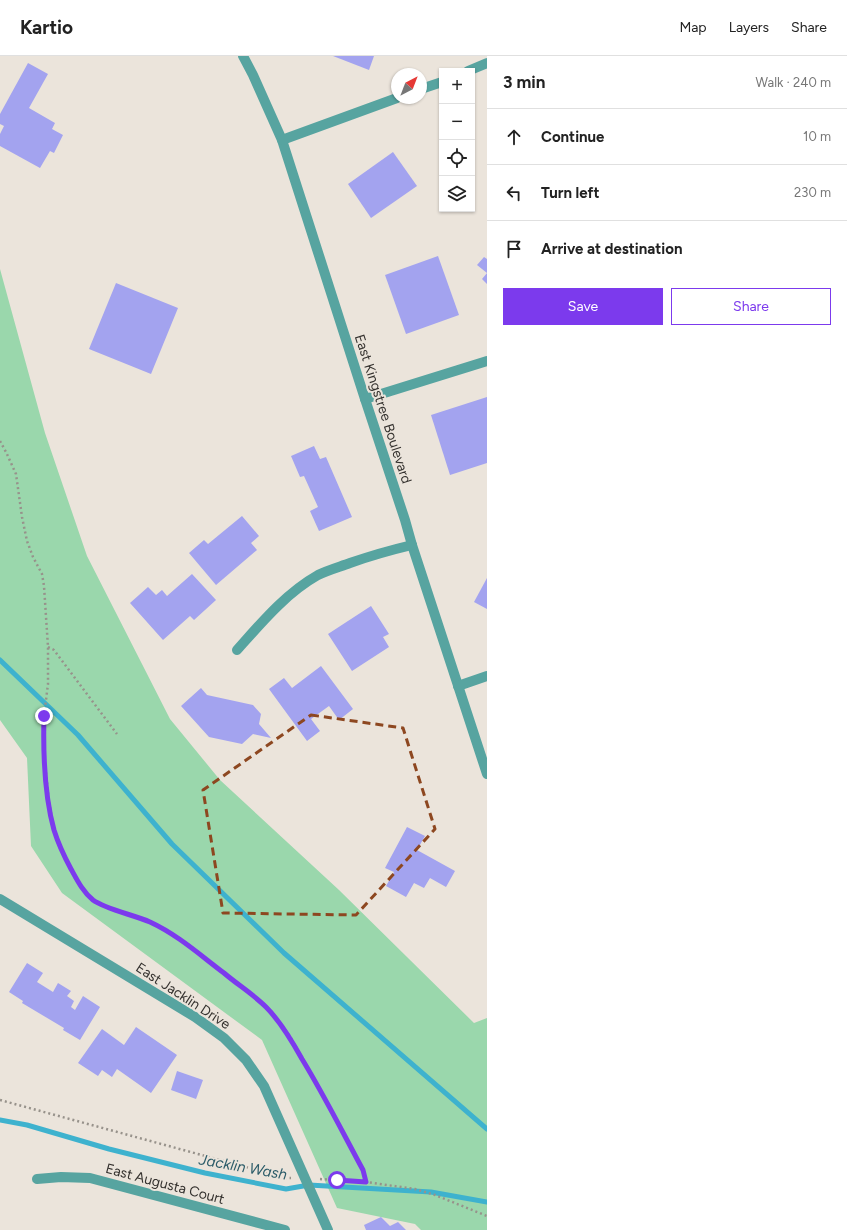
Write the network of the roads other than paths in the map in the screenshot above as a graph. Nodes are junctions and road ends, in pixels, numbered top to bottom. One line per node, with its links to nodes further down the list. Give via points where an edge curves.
1 (242, 56): 7 (street, East Kingstree Boulevard)
2 (487, 63): 3 (street)
3 (475, 68)
4 (439, 83): 5 (street)
5 (427, 87)
6 (391, 100): 7 (street)
7 (282, 140): 9 (street, East Kingstree Boulevard)
8 (487, 361): 9 (street)
9 (365, 399): 10 (street, East Kingstree Boulevard)
10 (412, 545): 11 (street, via 380,553 319,575 283,602); 13 (street, East Kingstree Boulevard)
11 (237, 650)
12 (487, 676): 13 (street)
13 (458, 686): 14 (street, East Kingstree Boulevard)
14 (487, 774)
15 (0, 900): 18 (street, East Jacklin Drive, via 195,1017 224,1038 246,1060 264,1086)
16 (37, 1179): 17 (street, East Augusta Court, via 90,1178)
17 (285, 1230)
18 (328, 1230)

